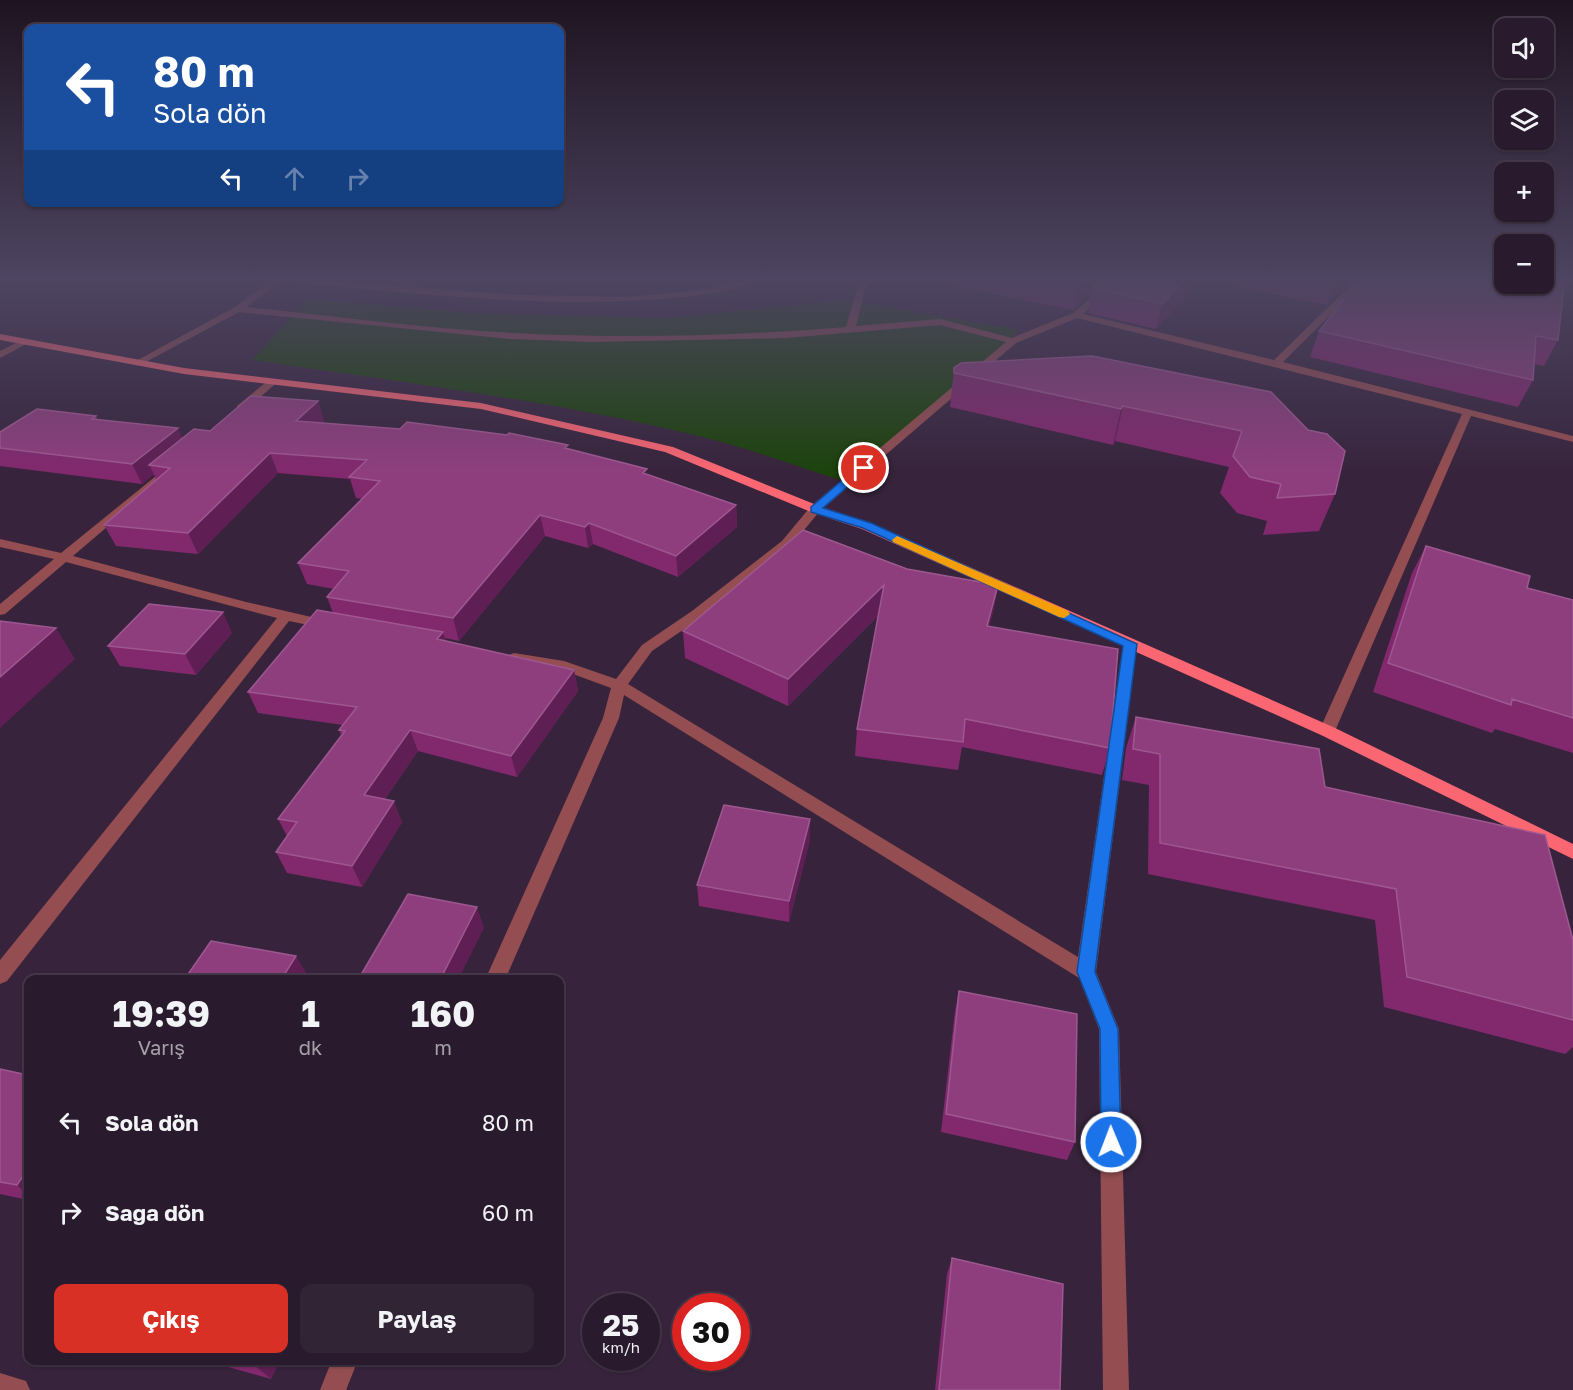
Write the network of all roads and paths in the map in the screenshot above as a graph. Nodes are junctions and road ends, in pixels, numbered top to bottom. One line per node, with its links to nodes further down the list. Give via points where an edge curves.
1 (23, 343): 7 (street)
2 (30, 343): 8 (main road)
3 (175, 343): 8 (street)
4 (1010, 343): 15 (street)
5 (1192, 343): 9 (street)
6 (1297, 343): 9 (street)
7 (0, 355)
8 (139, 362): 10 (main road)
9 (1276, 363): 11 (street)
10 (274, 381): 12 (street); 15 (main road, via 481,406 669,449)
11 (1468, 412): 13 (street); 24 (street)
12 (228, 419)
13 (1573, 439)
14 (182, 457): 17 (street)
15 (815, 509): 21 (main road, via 867,526); 23 (street, via 786,544 647,648)
16 (0, 543): 17 (street)
17 (63, 556): 18 (street); 19 (street)
18 (0, 611)
19 (285, 617): 20 (street); 27 (street)
20 (342, 627)
21 (1130, 644): 24 (main road); 26 (street)
22 (498, 655): 23 (street, via 564,666)
23 (620, 685): 26 (street); 28 (street, via 611,717)
24 (1327, 731): 25 (main road)
25 (1573, 852)
26 (1086, 972): 33 (street, via 1109,1029)
27 (0, 975)
28 (497, 975)
29 (343, 1365): 32 (street)
30 (0, 1386): 31 (street)
31 (17, 1390)
32 (333, 1390)
33 (1116, 1390)

